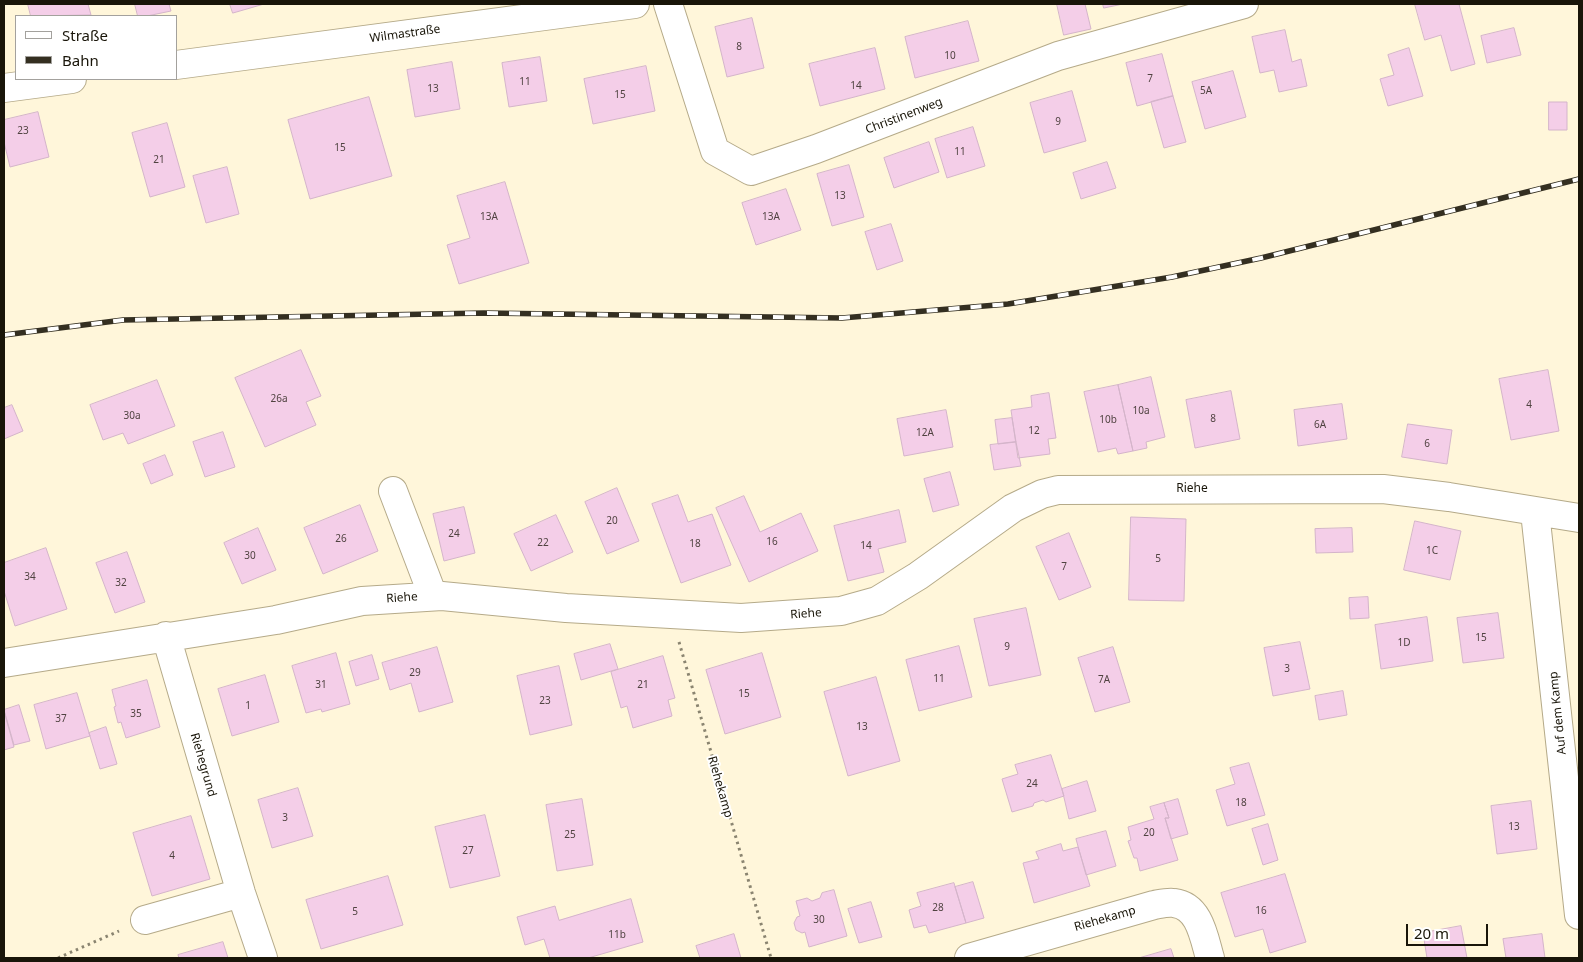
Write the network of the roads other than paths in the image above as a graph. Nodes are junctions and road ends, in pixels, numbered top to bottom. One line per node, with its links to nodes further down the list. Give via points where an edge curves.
1 (635, 4): 4 (street, Wilmastraße)
2 (668, 4): 3 (street, Christinenweg, via 715,151 751,171 816,150 1058,56)
3 (1244, 4)
4 (178, 65)
5 (64, 80): 6 (street)
6 (4, 88)
7 (393, 492): 10 (street)
8 (1535, 512): 9 (street, Riehe); 10 (street, Riehe, via 1384,489 1058,490 1013,508 918,576 877,601 841,611 741,618); 14 (street, Auf dem Kamp)
9 (1579, 518)
10 (433, 596): 11 (street, Riehe, via 362,601 276,620)
11 (166, 636): 12 (street, Riehe); 13 (street, Riehegrund)
12 (4, 663)
13 (241, 893): 15 (street); 16 (street, Riehegrund)
14 (1579, 915)
15 (145, 920)
16 (263, 958)
17 (969, 958): 18 (street, Riehekamp, via 1154,904 1172,902 1184,905 1194,914)
18 (1210, 958)

